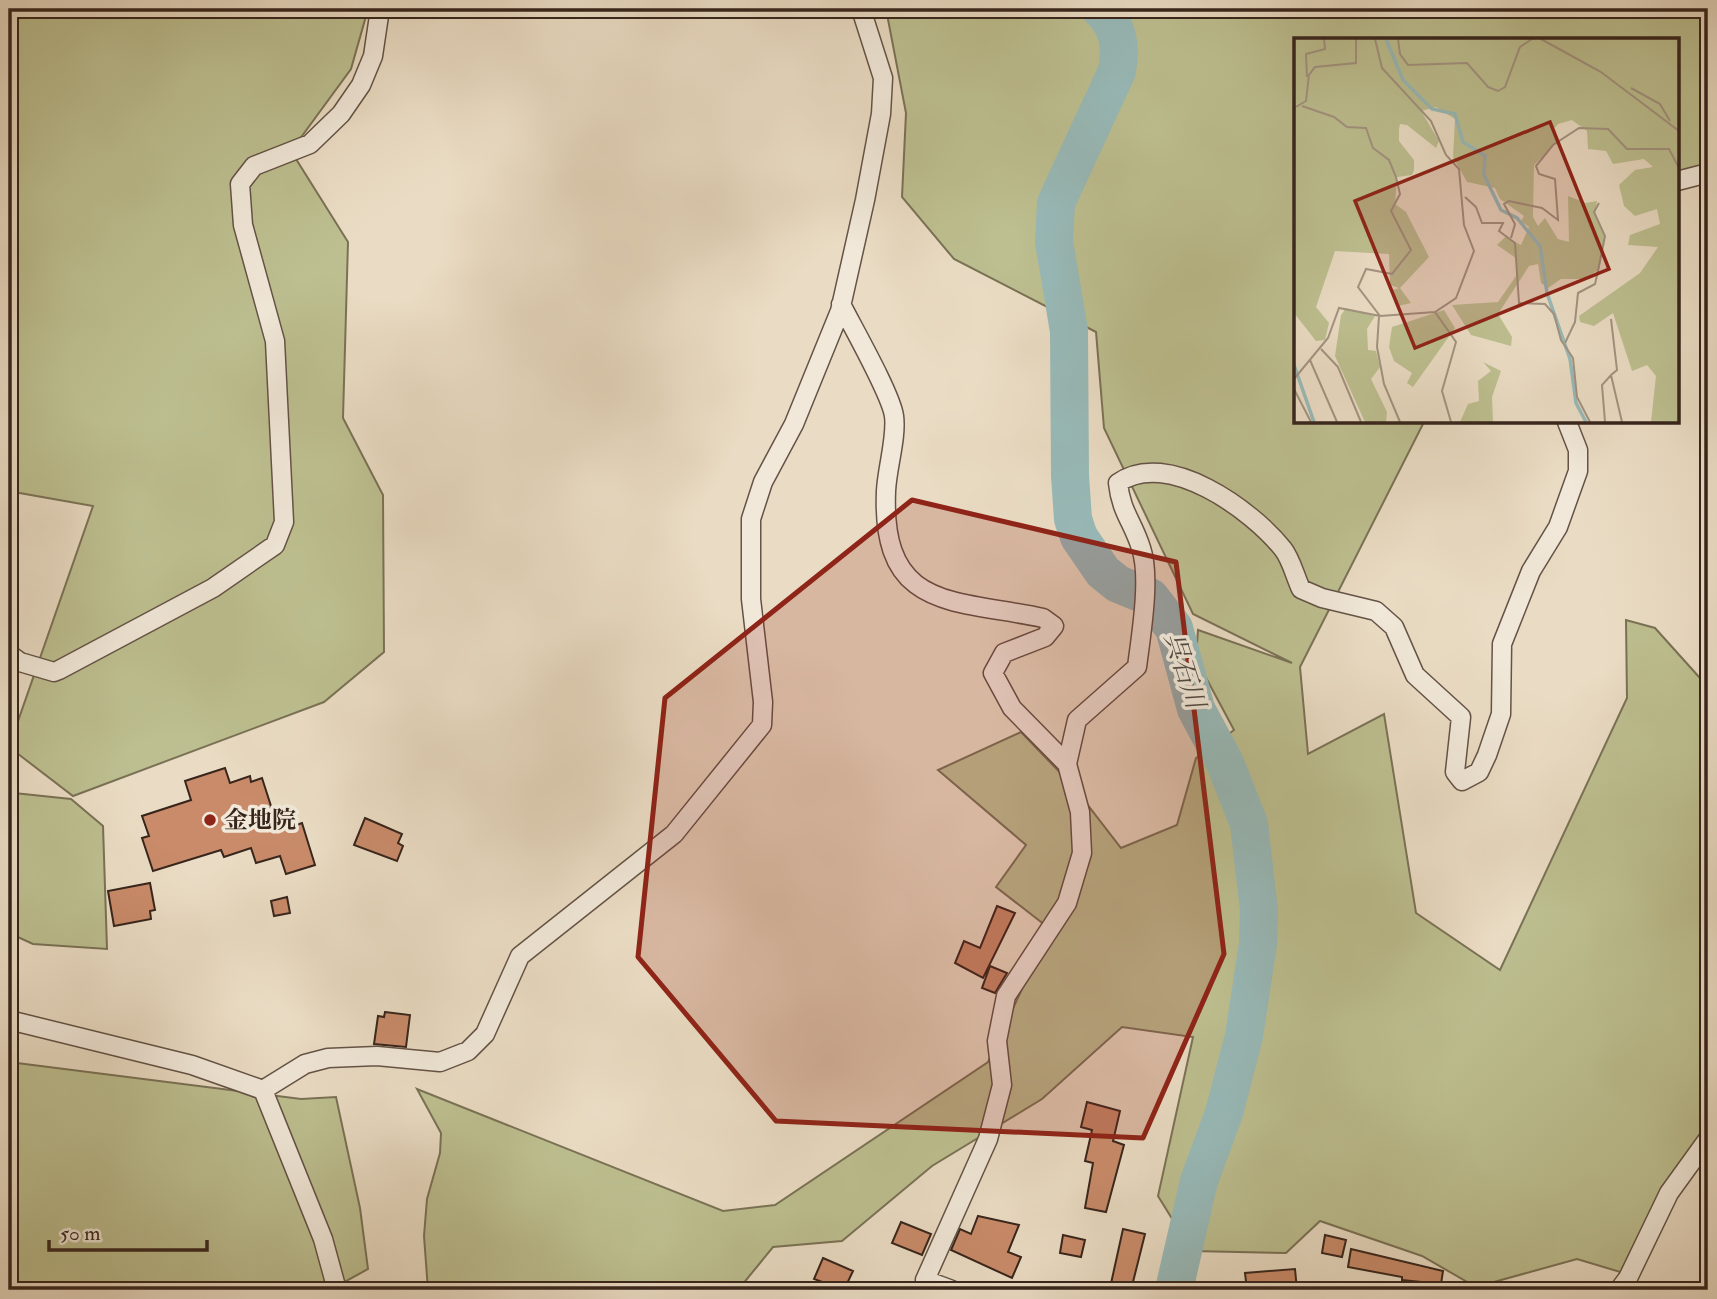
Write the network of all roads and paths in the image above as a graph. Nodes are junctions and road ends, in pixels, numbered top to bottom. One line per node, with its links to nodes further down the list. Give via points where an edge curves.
1 (380, 9): 7 (street, via 373,56 361,85 341,114 310,144 254,166 240,184 243,225 275,341 284,522 275,545 213,588 54,672)
2 (861, 9): 5 (street, via 883,78 881,114)
3 (1708, 173): 4 (street)
4 (1678, 181)
5 (841, 304): 8 (street, via 894,416 886,514 894,555 922,591 945,601 1043,618 1054,626 1045,637 1004,653 993,673 1012,708); 10 (street, via 751,519 751,599 763,702 762,724 745,748 674,834 520,956 485,1034 468,1051 440,1062 377,1056 328,1058 305,1065)
6 (1568, 424): 8 (street, via 1578,450 1578,471 1558,527 1531,571 1502,644 1501,714 1479,772 1462,781 1455,772 1461,717 1415,675 1394,627 1376,611 1301,589 1284,550 1241,508 1203,485 1167,473 1129,475 1118,483 1120,505 1142,550 1144,607 1137,667 1077,720)
7 (9, 654)
8 (1067, 764): 13 (street, via 1080,812 1082,853 1067,903 1006,996 997,1041 1002,1085 988,1139 925,1280)
9 (9, 1020): 10 (street, via 192,1065)
10 (263, 1090): 12 (street, via 323,1239)
11 (1708, 1139): 14 (street, via 1669,1193)
12 (337, 1290)
13 (952, 1290)
14 (1619, 1290)

